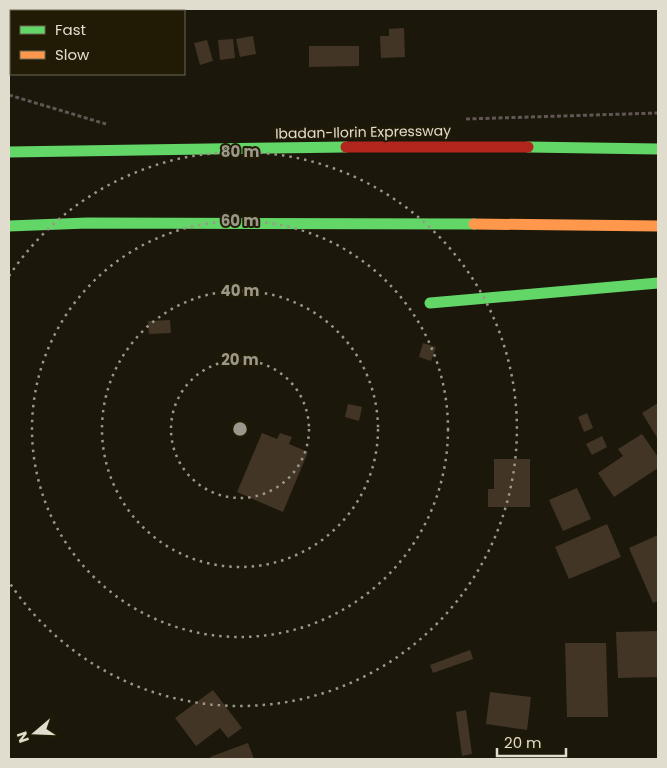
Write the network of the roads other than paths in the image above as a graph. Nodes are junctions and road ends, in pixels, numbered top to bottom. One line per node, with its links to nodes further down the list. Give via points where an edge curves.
1 (658, 149): 2 (main road, Ibadan-Ilorin Expressway, via 414,146)
2 (9, 152)
3 (9, 226): 4 (main road, via 107,223)
4 (658, 226)
5 (658, 282): 6 (main road)
6 (430, 302)

